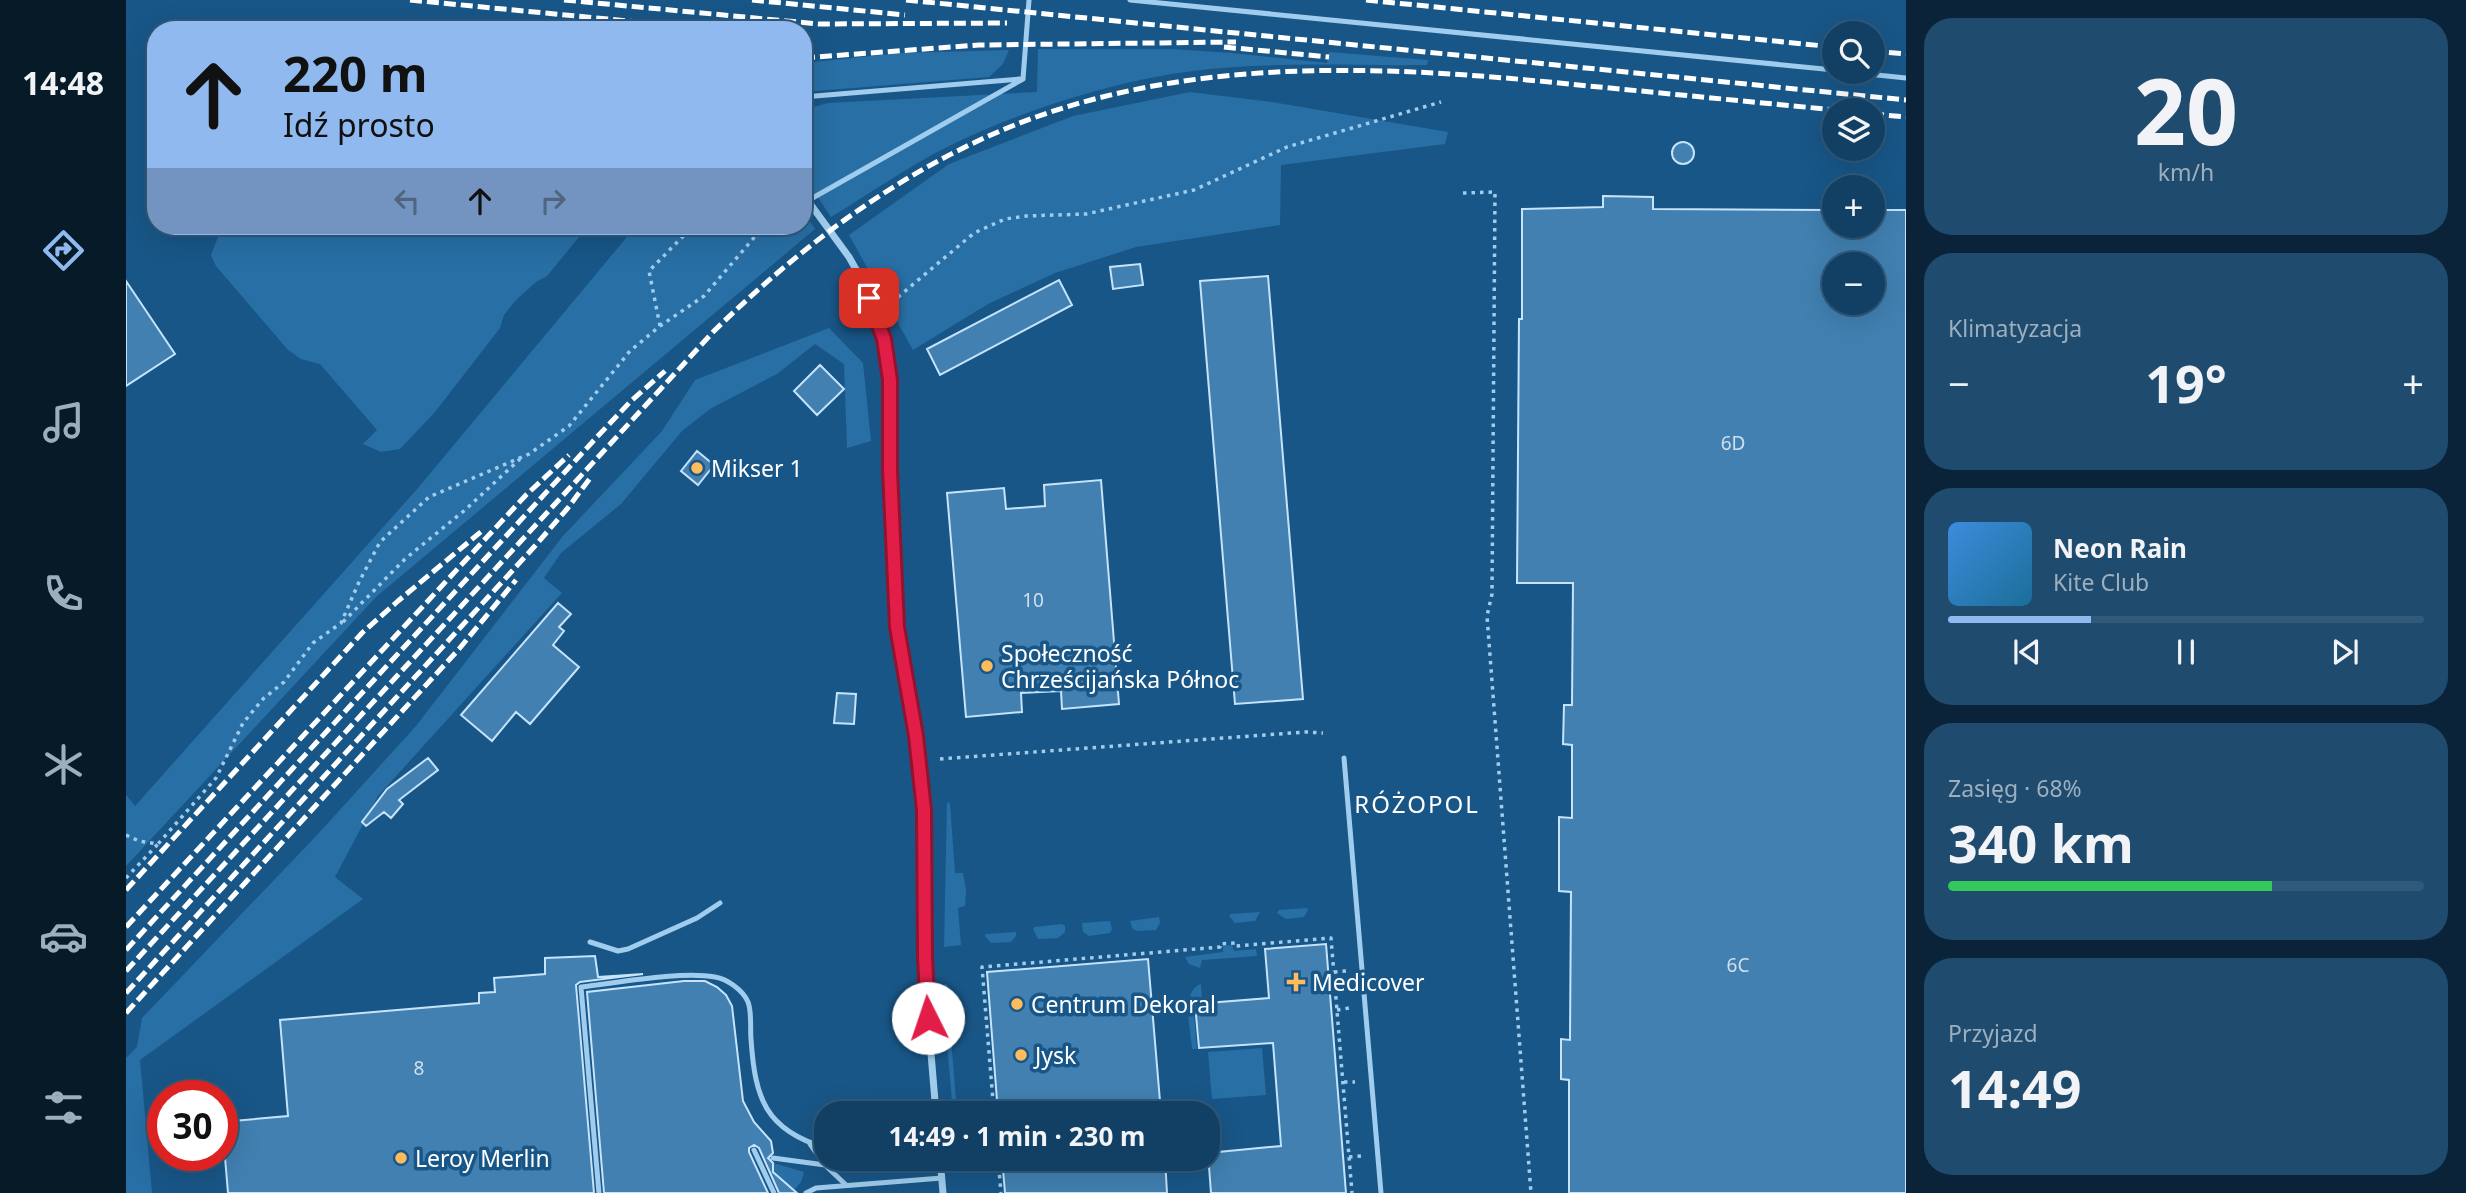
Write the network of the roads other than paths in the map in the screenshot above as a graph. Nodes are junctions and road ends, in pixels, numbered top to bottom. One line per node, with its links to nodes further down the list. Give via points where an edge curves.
1 (1029, 0): 6 (lane)
2 (1130, 0): 3 (lane)
3 (1822, 69)
4 (1885, 76): 5 (lane)
5 (1906, 78)
6 (1023, 79): 7 (lane); 8 (lane)
7 (812, 96)
8 (812, 194)
9 (812, 205): 13 (street, via 862,280 884,339 890,380 897,627 924,810 926,994)
10 (1344, 758): 28 (lane)
11 (720, 903): 12 (lane, via 628,949 618,951)
12 (590, 942)
13 (935, 1101)
14 (810, 1144): 15 (lane); 16 (lane); 24 (lane, via 778,1123 758,1093 749,1002 738,989 717,977 678,976 581,986)
15 (814, 1145)
16 (814, 1149)
17 (754, 1150): 25 (lane)
18 (773, 1157): 19 (lane)
19 (814, 1163)
20 (832, 1171): 23 (lane)
21 (941, 1171): 22 (street)
22 (942, 1178): 23 (lane); 27 (street)
23 (846, 1185): 26 (lane)
24 (599, 1193)
25 (774, 1193)
26 (806, 1193)
27 (943, 1193)
28 (1381, 1193)

